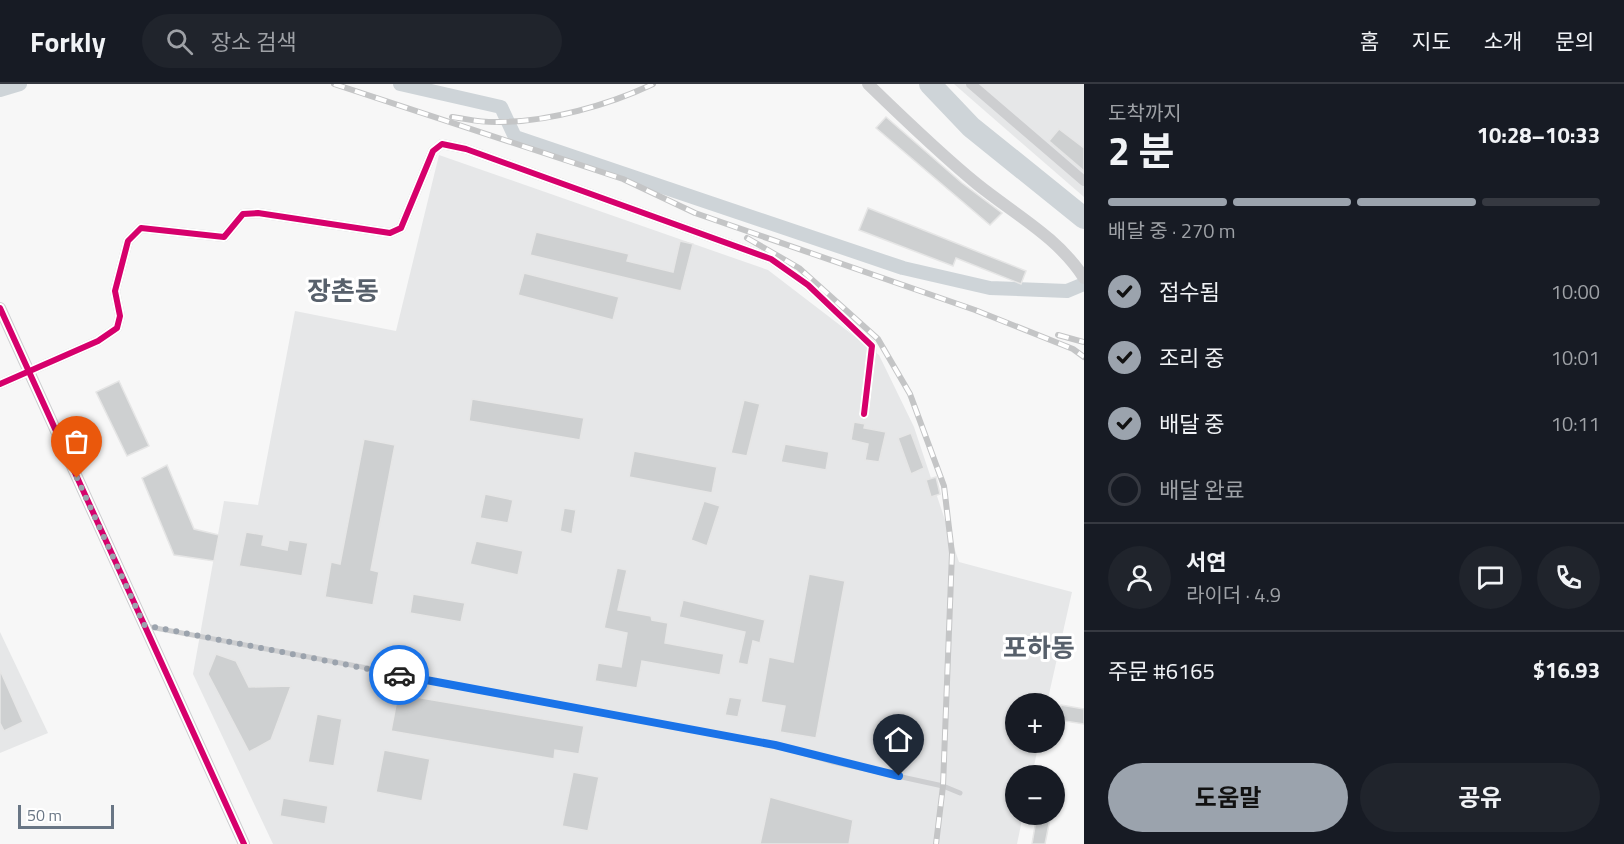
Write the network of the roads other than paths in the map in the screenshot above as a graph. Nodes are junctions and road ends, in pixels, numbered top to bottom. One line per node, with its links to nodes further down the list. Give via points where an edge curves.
1 (868, 84): 4 (street, via 978,184 1072,259)
2 (971, 84): 3 (street)
3 (1084, 181)
4 (1084, 278)
5 (0, 308): 6 (street)
6 (29, 372): 7 (street); 8 (street, via 98,341 117,328 120,316 115,291 128,242 141,228 224,237 243,214 258,213 390,233 400,228 433,151 442,144 466,149 771,259 808,285 872,346); 9 (street)
7 (0, 384)
8 (864, 414)
9 (144, 625): 10 (lane, via 775,745); 11 (street)
10 (960, 793)
11 (244, 844)

